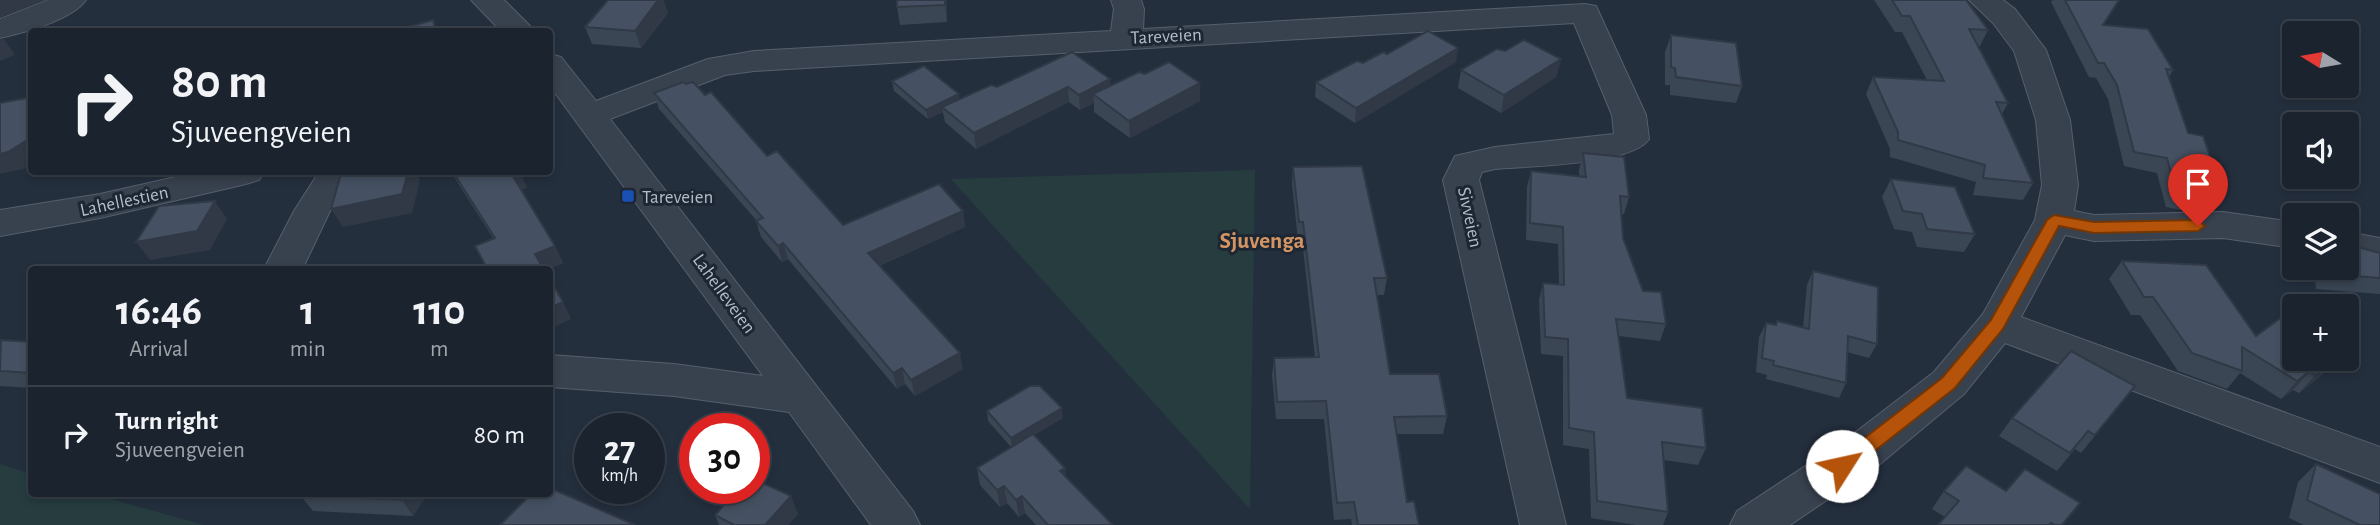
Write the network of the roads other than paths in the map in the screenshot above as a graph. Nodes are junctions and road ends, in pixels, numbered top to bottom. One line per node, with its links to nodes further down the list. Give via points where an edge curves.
1 (71, 0): 7 (street)
2 (486, 0): 6 (street)
3 (1126, 0): 8 (street)
4 (1984, 0): 13 (street, via 2004,16 2030,50 2053,120 2060,185)
5 (1585, 13): 8 (street, Tareveien); 24 (street, Sivveien, via 1629,115 1632,139 1615,147 1468,164 1461,180)
6 (517, 28)
7 (0, 29)
8 (1126, 38): 10 (street, Tareveien, via 719,66)
9 (554, 76): 10 (street, Lahelleveien)
10 (589, 115): 21 (street, Lahelleveien)
11 (233, 175): 14 (street, Lahellestien, via 100,206)
12 (335, 175): 18 (street)
13 (2054, 220): 15 (street, via 2094,228 2223,225); 19 (street)
14 (0, 223)
15 (2282, 233)
16 (2359, 247): 17 (street)
17 (2380, 251)
18 (285, 265)
19 (1997, 324): 22 (street); 25 (street, via 1949,383 1864,451)
20 (553, 371): 21 (street, via 674,380)
21 (800, 397): 23 (street, Lahelleveien)
22 (2380, 465)
23 (897, 525)
24 (1543, 525)
25 (1754, 525)

